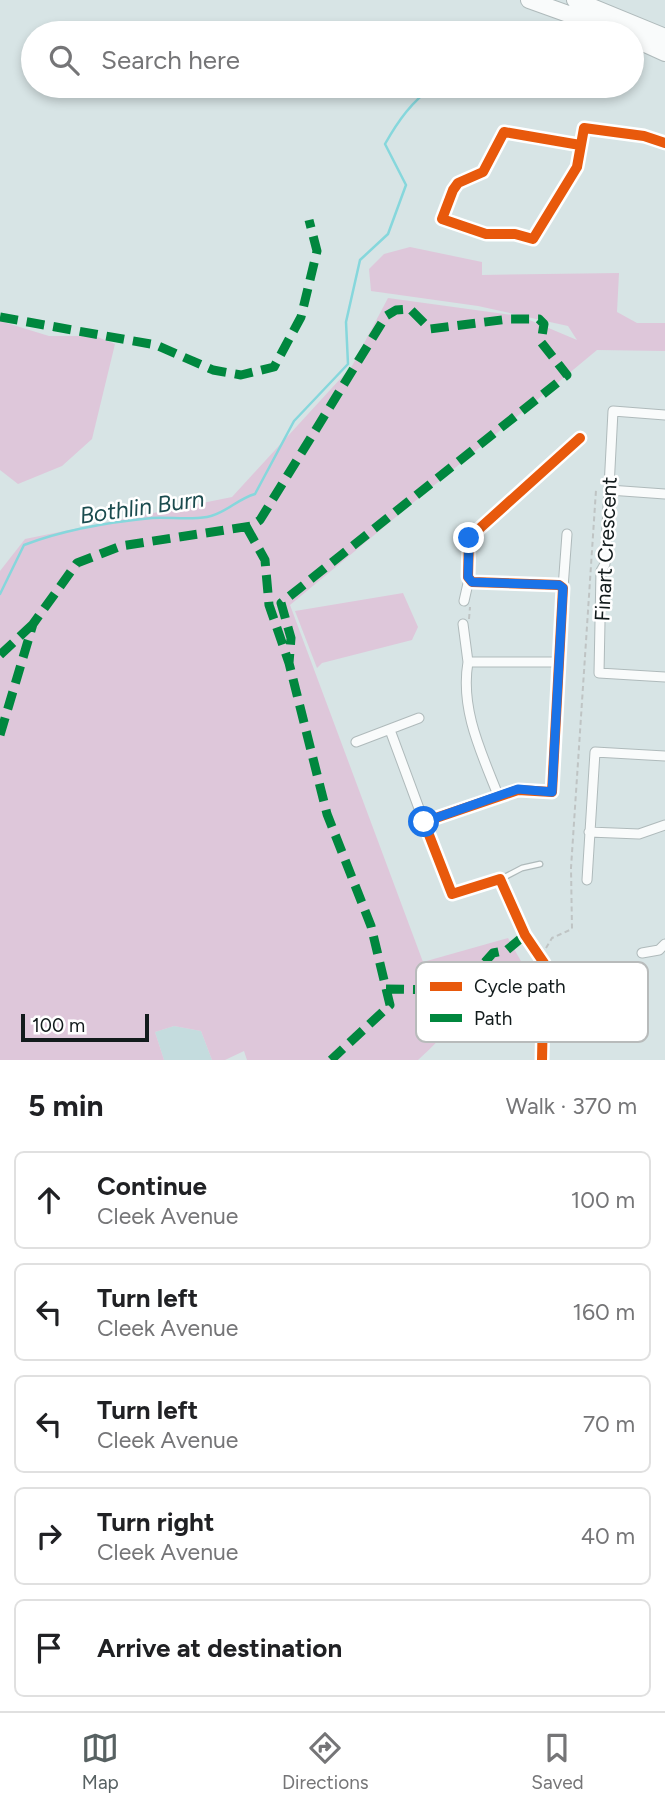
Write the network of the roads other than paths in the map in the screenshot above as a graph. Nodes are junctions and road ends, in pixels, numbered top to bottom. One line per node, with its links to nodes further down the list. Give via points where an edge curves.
1 (529, 0): 3 (highway)
2 (575, 0): 4 (highway)
3 (588, 21)
4 (626, 21)
5 (644, 28): 6 (highway)
6 (665, 37)
7 (644, 43): 8 (highway)
8 (665, 53)
9 (665, 144): 10 (street, via 644,136 584,128)
10 (580, 145): 10 (street, via 577,167 533,239 486,234 442,219 453,190 483,172 504,132)
11 (665, 415): 13 (street, Finart Crescent, via 613,411)
12 (580, 438): 16 (street, via 469,538)
13 (609, 490): 14 (street); 22 (street, Finart Crescent, via 601,571 599,673)
14 (665, 494)
15 (567, 534): 17 (street)
16 (469, 579): 17 (street); 18 (street)
17 (563, 588): 21 (street)
18 (464, 600)
19 (463, 624): 20 (street)
20 (468, 662): 21 (street); 27 (street, via 472,725)
21 (560, 662): 27 (street, via 552,792 518,789)
22 (665, 677)
23 (419, 718): 24 (street)
24 (390, 730): 25 (street); 28 (street)
25 (355, 742)
26 (665, 756): 30 (street, via 595,752)
27 (498, 794): 28 (street)
28 (424, 822): 32 (street, via 453,894)
29 (665, 825): 30 (street, via 639,834)
30 (589, 832): 33 (street)
31 (540, 864): 32 (lane, via 522,867)
32 (500, 879): 36 (street)
33 (587, 880)
34 (665, 944): 35 (street)
35 (642, 953)
36 (541, 962)
37 (542, 1042): 38 (street)
38 (541, 1060)

